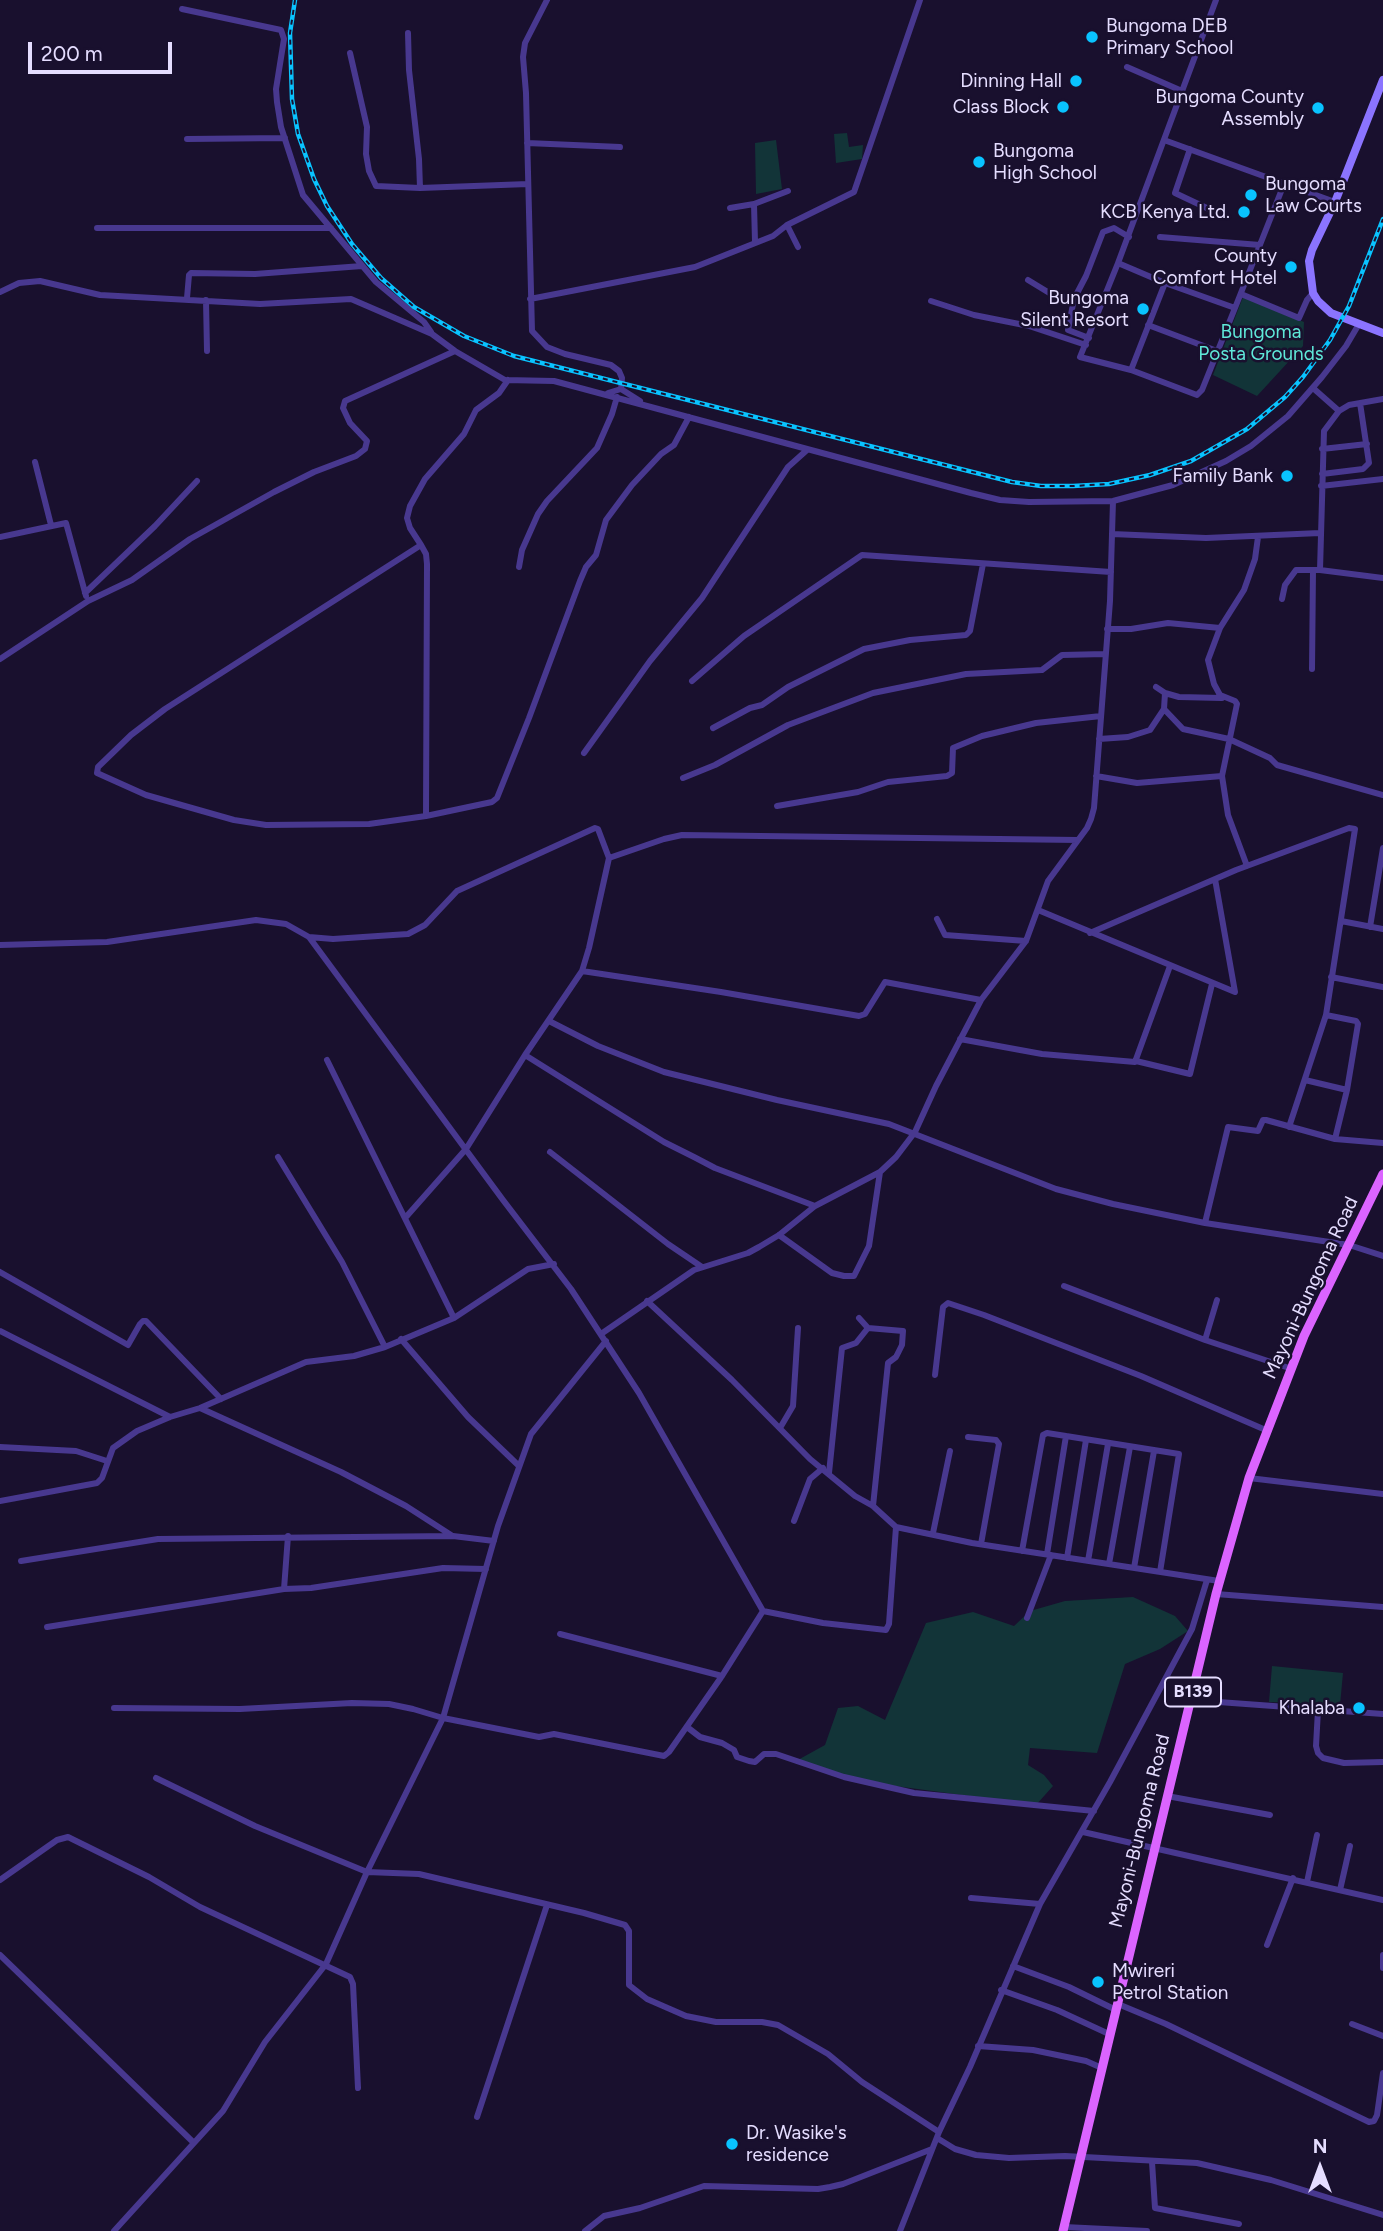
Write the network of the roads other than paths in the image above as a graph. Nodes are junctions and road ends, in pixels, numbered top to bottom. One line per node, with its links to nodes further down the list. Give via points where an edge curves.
1 (547, 0): 13 (street, via 523,50)
2 (919, 0): 24 (street, via 854,192)
3 (1216, 0): 9 (street)
4 (182, 9): 10 (street, via 281,30 284,40 276,89)
5 (408, 33): 18 (street)
6 (350, 53): 18 (street, via 367,127 372,182 378,187)
7 (1126, 67): 9 (street)
8 (1383, 80): 20 (street)
9 (1182, 91): 12 (street)
10 (285, 138): 11 (street); 26 (street, via 303,195)
11 (187, 139)
12 (1164, 140): 15 (street); 27 (street)
13 (527, 143): 14 (street); 16 (street)
14 (620, 147)
15 (1190, 149): 17 (street); 23 (street, via 1175,193)
16 (528, 184): 18 (street); 40 (street)
17 (1284, 184): 20 (street); 30 (street)
18 (420, 188)
19 (788, 191): 21 (street)
20 (1335, 202): 37 (street, via 1312,250)
21 (754, 204): 22 (street); 29 (street)
22 (730, 208)
23 (1212, 210)
24 (787, 225): 29 (street); 31 (street)
25 (97, 228): 26 (street)
26 (331, 228): 33 (street)
27 (1129, 237): 32 (street); 41 (street, via 1114,228 1103,232)
28 (1160, 237): 30 (street)
29 (755, 242): 40 (street, via 677,272)
30 (1260, 245): 38 (street)
31 (798, 247)
32 (1118, 263): 35 (street); 49 (street)
33 (362, 266): 39 (street, via 255,274 191,273); 48 (street)
34 (1028, 280): 41 (street, via 1051,294)
35 (1165, 283): 44 (street); 46 (street)
36 (0, 292): 39 (street, via 19,283 40,281 100,295)
37 (1313, 293): 38 (street, via 1299,318); 45 (street, via 1331,313)
38 (1241, 294): 44 (street)
39 (187, 298): 42 (street)
40 (530, 299): 56 (street, via 533,331 547,347 611,365 621,374)
41 (1074, 299): 49 (street, via 1068,330)
42 (206, 300): 48 (street, via 260,304 351,299); 50 (street)
43 (931, 301): 49 (street)
44 (1235, 308): 52 (street)
45 (1359, 324): 47 (street); 55 (street)
46 (1148, 325): 52 (street); 53 (street)
47 (1383, 333)
48 (432, 334): 51 (street)
49 (1087, 342): 53 (street, via 1080,357)
50 (207, 351)
51 (455, 351): 54 (street); 86 (street, via 345,401 343,408 350,423 367,441 356,456 274,492 190,539 132,580)
52 (1217, 351): 53 (street, via 1197,395)
53 (1131, 370)
54 (508, 380): 57 (street, via 554,381); 78 (street, via 476,410 464,434 414,498 407,522)
55 (1313, 388): 62 (street); 72 (street, via 1273,430 1226,461 1173,485)
56 (621, 389): 57 (street); 61 (street)
57 (606, 394): 58 (street)
58 (617, 397): 61 (street); 80 (street, via 597,449 538,514)
59 (1383, 399): 60 (street)
60 (1360, 403): 62 (street); 64 (street)
61 (645, 404): 63 (street)
62 (1339, 411): 65 (street, via 1325,426)
63 (688, 417): 66 (street); 107 (street, via 674,445 632,485 606,520 496,800)
64 (1367, 444): 65 (street); 68 (street, via 1369,463 1363,469)
65 (1322, 449): 68 (street)
66 (807, 450): 72 (street, via 1000,500); 101 (street, via 788,467 702,597)
67 (35, 462): 73 (street)
68 (1322, 474): 71 (street)
69 (1383, 478): 71 (street)
70 (197, 481): 84 (street)
71 (1321, 486): 74 (street)
72 (1113, 501): 75 (street)
73 (51, 525): 76 (street); 84 (street, via 67,524)
74 (1320, 533): 77 (street); 81 (street)
75 (1112, 534): 77 (street); 82 (street)
76 (0, 537)
77 (1258, 537): 87 (street, via 1244,590)
78 (421, 545): 107 (street, via 427,564); 107 (street, via 165,709 96,771 146,795 266,825 369,824)
79 (984, 564): 82 (street); 92 (street, via 862,555 744,636); 98 (street, via 969,633 864,649)
80 (519, 567)
81 (1317, 570): 83 (street); 85 (street, via 1293,572); 91 (street)
82 (1111, 572): 88 (street)
83 (1383, 578)
84 (85, 593): 86 (street)
85 (1282, 599)
86 (88, 601): 90 (street)
87 (1220, 628): 88 (street, via 1168,623); 95 (street, via 1208,660 1214,684)
88 (1107, 629): 89 (street)
89 (1105, 654): 97 (street); 104 (street, via 1062,655 1042,670 966,674 873,693 788,725)
90 (0, 659)
91 (1312, 669)
92 (692, 681)
93 (1156, 687): 94 (street)
94 (1166, 693): 95 (street); 96 (street)
95 (1224, 698): 100 (street, via 1237,704)
96 (1164, 709): 99 (street, via 1150,730); 100 (street, via 1183,729)
97 (1101, 716): 99 (street); 106 (street, via 1036,723 982,736 953,748 952,773 947,776 888,782)
98 (713, 728)
99 (1099, 739): 102 (street)
100 (1229, 739): 103 (street); 105 (street, via 1277,765)
101 (584, 753)
102 (1096, 776): 103 (street, via 1137,783); 108 (street, via 1094,808)
103 (1222, 776): 111 (street, via 1228,815)
104 (683, 778)
105 (1383, 795)
106 (777, 806)
107 (426, 816)
108 (1078, 840): 110 (street, via 682,835); 113 (street, via 1053,873)
109 (1383, 848): 116 (street)
110 (609, 858): 119 (street, via 597,828 457,891 425,925 408,934); 123 (street)
111 (1247, 866): 112 (street); 115 (street, via 1354,828)
112 (1215, 879): 118 (street); 125 (street, via 1235,992)
113 (1038, 910): 118 (street); 120 (street)
114 (937, 919): 120 (street, via 945,935)
115 (1341, 921): 116 (street); 124 (street)
116 (1370, 927): 117 (street)
117 (1383, 929)
118 (1090, 933): 122 (street)
119 (309, 937): 121 (street, via 286,924 256,920 107,942); 140 (street)
120 (1026, 941): 127 (street)
121 (0, 945)
122 (1170, 966): 125 (street); 133 (street)
123 (582, 971): 127 (street, via 859,1016 865,1014 884,982); 129 (street)
124 (1331, 977): 126 (street); 128 (street)
125 (1212, 984): 133 (street, via 1190,1074)
126 (1383, 987)
127 (981, 1000): 130 (street)
128 (1326, 1015): 134 (street); 135 (street, via 1358,1023)
129 (549, 1021): 131 (street); 137 (street, via 664,1072)
130 (960, 1039): 133 (street, via 1042,1054); 137 (street)
131 (524, 1055): 140 (street); 145 (street, via 664,1142 715,1168)
132 (327, 1060): 146 (street)
133 (1136, 1061)
134 (1305, 1080): 135 (street); 136 (street)
135 (1347, 1090): 138 (street)
136 (1289, 1127): 138 (street); 147 (street, via 1264,1120 1258,1131 1228,1127)
137 (915, 1132): 143 (street); 147 (street, via 1056,1189)
138 (1335, 1139): 139 (street)
139 (1383, 1143)
140 (467, 1149): 146 (street); 151 (street)
141 (550, 1152): 152 (street)
142 (278, 1157): 166 (street, via 342,1262)
143 (880, 1172): 145 (street); 148 (street, via 869,1246 854,1276 832,1273)
144 (1383, 1174): 149 (main road, Mayoni-Bungoma Road / B139)
145 (815, 1206): 148 (street)
146 (406, 1217): 157 (street)
147 (1205, 1223): 149 (street)
148 (779, 1236): 152 (street)
149 (1349, 1245): 150 (street); 167 (main road, Mayoni-Bungoma Road / B139)
150 (1383, 1256)
151 (554, 1264): 157 (street, via 528,1269); 162 (street)
152 (702, 1267): 156 (street)
153 (0, 1272): 169 (street, via 128,1345 146,1321)
154 (1064, 1286): 164 (street)
155 (1217, 1300): 164 (street)
156 (647, 1301): 162 (street); 172 (street)
157 (454, 1318): 163 (street)
158 (859, 1318): 160 (street)
159 (798, 1328): 172 (street, via 793,1406)
160 (868, 1328): 184 (street, via 856,1343 842,1348); 188 (street, via 903,1331 902,1345 888,1363)
161 (0, 1331): 171 (street)
162 (601, 1334): 165 (street)
163 (401, 1339): 166 (street); 183 (street, via 468,1417)
164 (1205, 1340): 167 (street)
165 (606, 1341): 183 (street, via 537,1424); 210 (street)
166 (385, 1347): 169 (street, via 306,1362)
167 (1292, 1369): 173 (main road, Mayoni-Bungoma Road / B139)
168 (935, 1375): 173 (street, via 943,1307 948,1303 1141,1376)
169 (221, 1399): 170 (street)
170 (200, 1408): 171 (street); 193 (street, via 341,1472)
171 (170, 1417): 182 (street, via 121,1441)
172 (780, 1428): 184 (street)
173 (1268, 1431): 185 (main road, Mayoni-Bungoma Road / B139)
174 (1066, 1436): 176 (street); 196 (street, via 1043,1434); 197 (street)
175 (968, 1437): 195 (street, via 999,1444)
176 (1086, 1440): 177 (street); 198 (street)
177 (1108, 1444): 179 (street); 200 (street)
178 (0, 1447): 182 (street, via 76,1451)
179 (1130, 1447): 181 (street); 201 (street)
180 (950, 1451): 191 (street)
181 (1154, 1451): 202 (street); 204 (street, via 1180,1456)
182 (107, 1461): 187 (street, via 97,1483)
183 (518, 1465): 194 (street)
184 (826, 1471): 188 (street); 189 (street, via 810,1479)
185 (1249, 1478): 186 (street); 206 (main road, Mayoni-Bungoma Road / B139)
186 (1383, 1494)
187 (0, 1501)
188 (873, 1506): 190 (street)
189 (794, 1521)
190 (896, 1527): 191 (street); 210 (street, via 886,1630)
191 (933, 1534): 195 (street)
192 (288, 1536): 193 (street); 199 (street, via 158,1539); 207 (street)
193 (453, 1536): 194 (street)
194 (494, 1541): 203 (street)
195 (981, 1544): 196 (street)
196 (1022, 1551): 197 (street)
197 (1049, 1555): 198 (street); 211 (street)
198 (1067, 1558): 200 (street)
199 (21, 1561)
200 (1088, 1561): 201 (street)
201 (1109, 1564): 202 (street)
202 (1133, 1568): 204 (street)
203 (486, 1569): 207 (street, via 443,1568); 219 (street)
204 (1160, 1572): 205 (street)
205 (1208, 1580): 206 (street); 224 (street, via 1192,1629)
206 (1219, 1581): 208 (main road, Mayoni-Bungoma Road / B139)
207 (284, 1590): 212 (street)
208 (1216, 1594): 209 (street); 215 (main road, Mayoni-Bungoma Road / B139)
209 (1383, 1607)
210 (763, 1611): 214 (street)
211 (1027, 1618)
212 (47, 1627)
213 (560, 1634): 214 (street)
214 (722, 1676): 220 (street)
215 (1191, 1700): 217 (street); 223 (main road, Mayoni-Bungoma Road / B139)
216 (114, 1708): 219 (street, via 389,1704)
217 (1318, 1710): 218 (street); 221 (street, via 1316,1746 1323,1758 1344,1763)
218 (1383, 1714)
219 (443, 1718): 220 (street, via 664,1756); 230 (street)
220 (687, 1727): 224 (street, via 749,1761 776,1754 844,1777 914,1793)
221 (1383, 1762)
222 (156, 1778): 230 (street, via 255,1826)
223 (1167, 1796): 225 (street); 229 (main road, Mayoni-Bungoma Road / B139)
224 (1094, 1811): 226 (street)
225 (1270, 1815)
226 (1083, 1832): 229 (street); 237 (street)
227 (1317, 1835): 233 (street)
228 (1350, 1846): 234 (street)
229 (1156, 1849): 231 (street); 246 (main road, Mayoni-Bungoma Road / B139)
230 (367, 1872): 238 (street, via 419,1874); 242 (street)
231 (1293, 1878): 233 (street); 239 (street)
232 (0, 1880): 242 (street, via 68,1836 200,1907)
233 (1307, 1882): 234 (street)
234 (1340, 1889): 236 (street)
235 (971, 1898): 237 (street)
236 (1383, 1900)
237 (1040, 1904): 243 (street)
238 (547, 1905): 254 (street); 255 (street, via 627,1927 629,1985 647,1999 686,2016 716,2022 778,2025 828,2054)
239 (1267, 1945)
240 (0, 1955): 256 (street)
241 (1383, 1955): 244 (street)
242 (326, 1964): 253 (street, via 352,1980); 256 (street, via 265,2042 223,2111)
243 (1013, 1966): 245 (street); 246 (street)
244 (1383, 1968)
245 (1001, 1990): 248 (street); 250 (street)
246 (1117, 2007): 248 (main road, Mayoni-Bungoma Road / B139); 252 (street, via 1166,2024 1369,2122 1377,2115)
247 (1352, 2024): 249 (street)
248 (1110, 2034): 251 (main road, Mayoni-Bungoma Road / B139)
249 (1383, 2036)
250 (978, 2046): 251 (street, via 1033,2050); 255 (street)
251 (1102, 2068): 258 (main road, Mayoni-Bungoma Road / B139)
252 (1383, 2073)
253 (358, 2088)
254 (477, 2117)
255 (938, 2135): 257 (street); 258 (street, via 955,2149 976,2155)
256 (193, 2142): 263 (street)
257 (932, 2150): 264 (street, via 818,2189 704,2186 604,2216); 265 (street)
258 (1081, 2158): 259 (street); 262 (main road, Mayoni-Bungoma Road / B139)
259 (1152, 2162): 260 (street, via 1182,2161 1238,2172); 261 (street, via 1154,2208)
260 (1383, 2214)
261 (1239, 2224)
262 (1063, 2229): 266 (street)
263 (114, 2231)
264 (585, 2231)
265 (900, 2231)
266 (1147, 2231)

